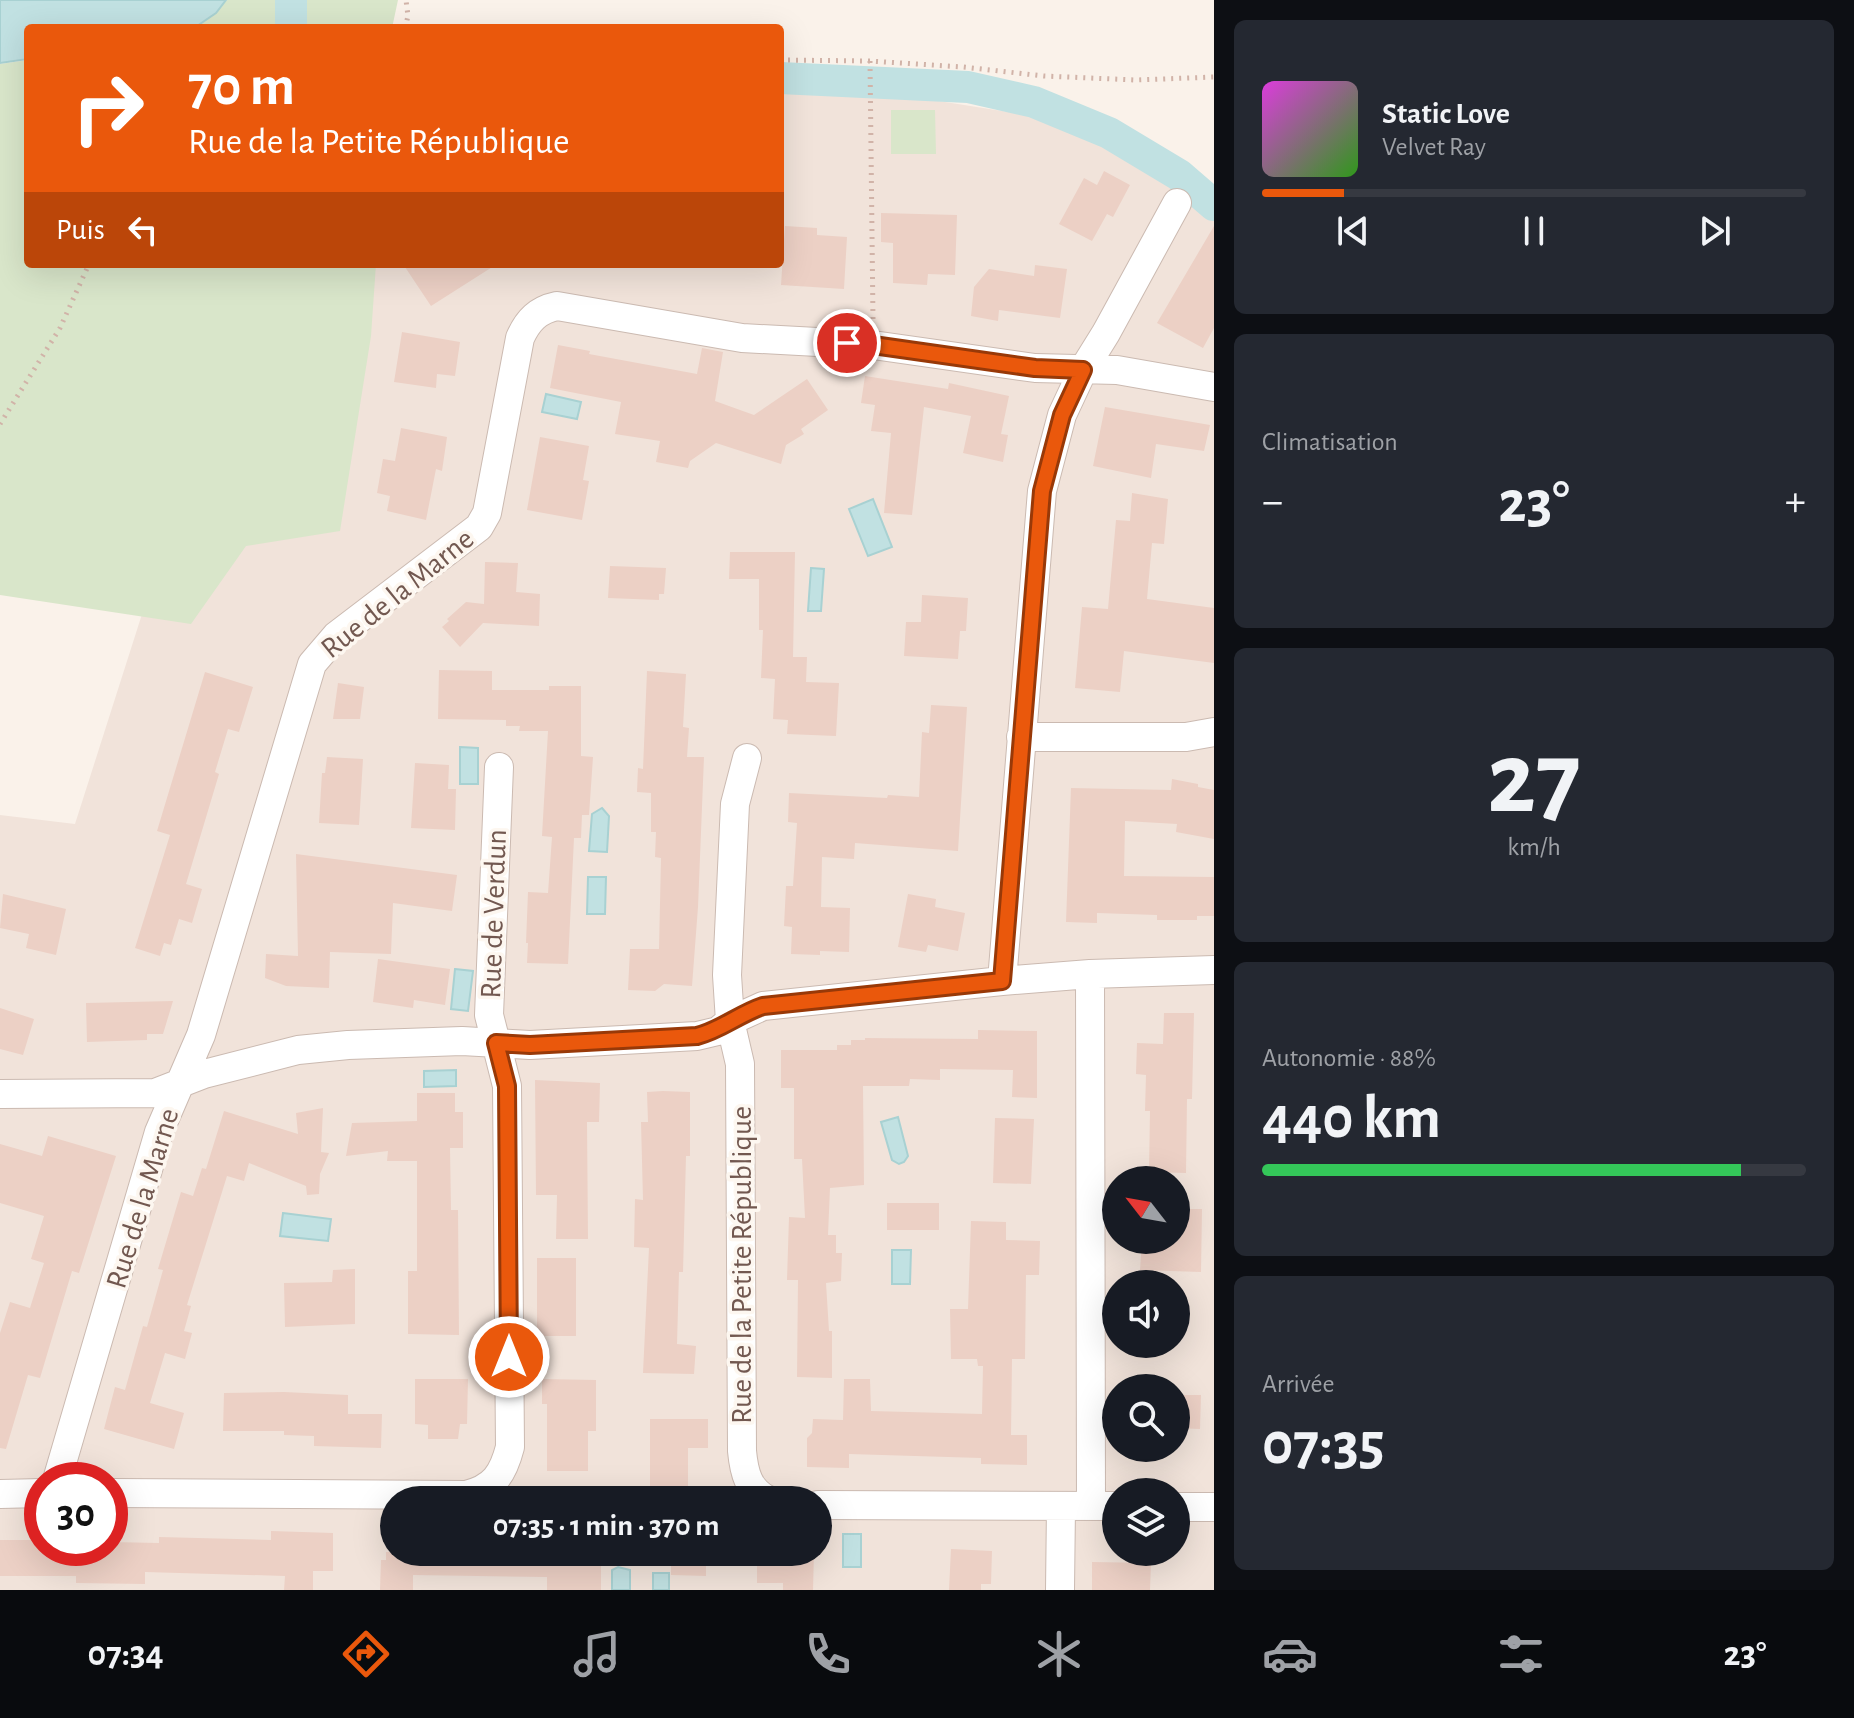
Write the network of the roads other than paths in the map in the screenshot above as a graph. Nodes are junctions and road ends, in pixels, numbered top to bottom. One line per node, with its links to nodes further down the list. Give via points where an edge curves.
1 (1177, 203): 2 (street)
2 (1083, 370): 3 (street, Rue de la Marne, via 1117,370); 5 (street, via 1062,415 1042,491); 13 (street, Rue de la Marne, via 873,345 742,338 557,306 534,316 520,338 487,513 479,527 336,636 312,664 201,1035)
3 (1214, 387)
4 (1214, 732): 5 (street, via 1186,737)
5 (1021, 737): 10 (street)
6 (747, 758): 11 (street, Rue de la Petite République, via 735,804 727,975)
7 (499, 767): 12 (street, Rue de Verdun, via 489,1015)
8 (1214, 970): 9 (street)
9 (1090, 974): 10 (street); 16 (street)
10 (1002, 981): 11 (street, via 763,1006)
11 (730, 1021): 12 (street, via 718,1031 697,1036); 17 (street, Rue de la Petite République, via 740,1064 742,1451)
12 (496, 1043): 13 (street, via 298,1050); 19 (street, Rue de Verdun, via 507,1086 510,1447 497,1481 466,1495)
13 (178, 1084): 14 (street, via 155,1093); 15 (street, Rue de la Marne, via 159,1132)
14 (0, 1094)
15 (62, 1462)
16 (1102, 1478)
17 (752, 1486)
18 (24, 1493): 20 (street)
19 (128, 1493)
20 (0, 1494)
21 (832, 1505): 22 (street)
22 (1061, 1506): 23 (street); 26 (street)
23 (1102, 1506)
24 (1190, 1507): 25 (street)
25 (1214, 1507)
26 (1060, 1590)

